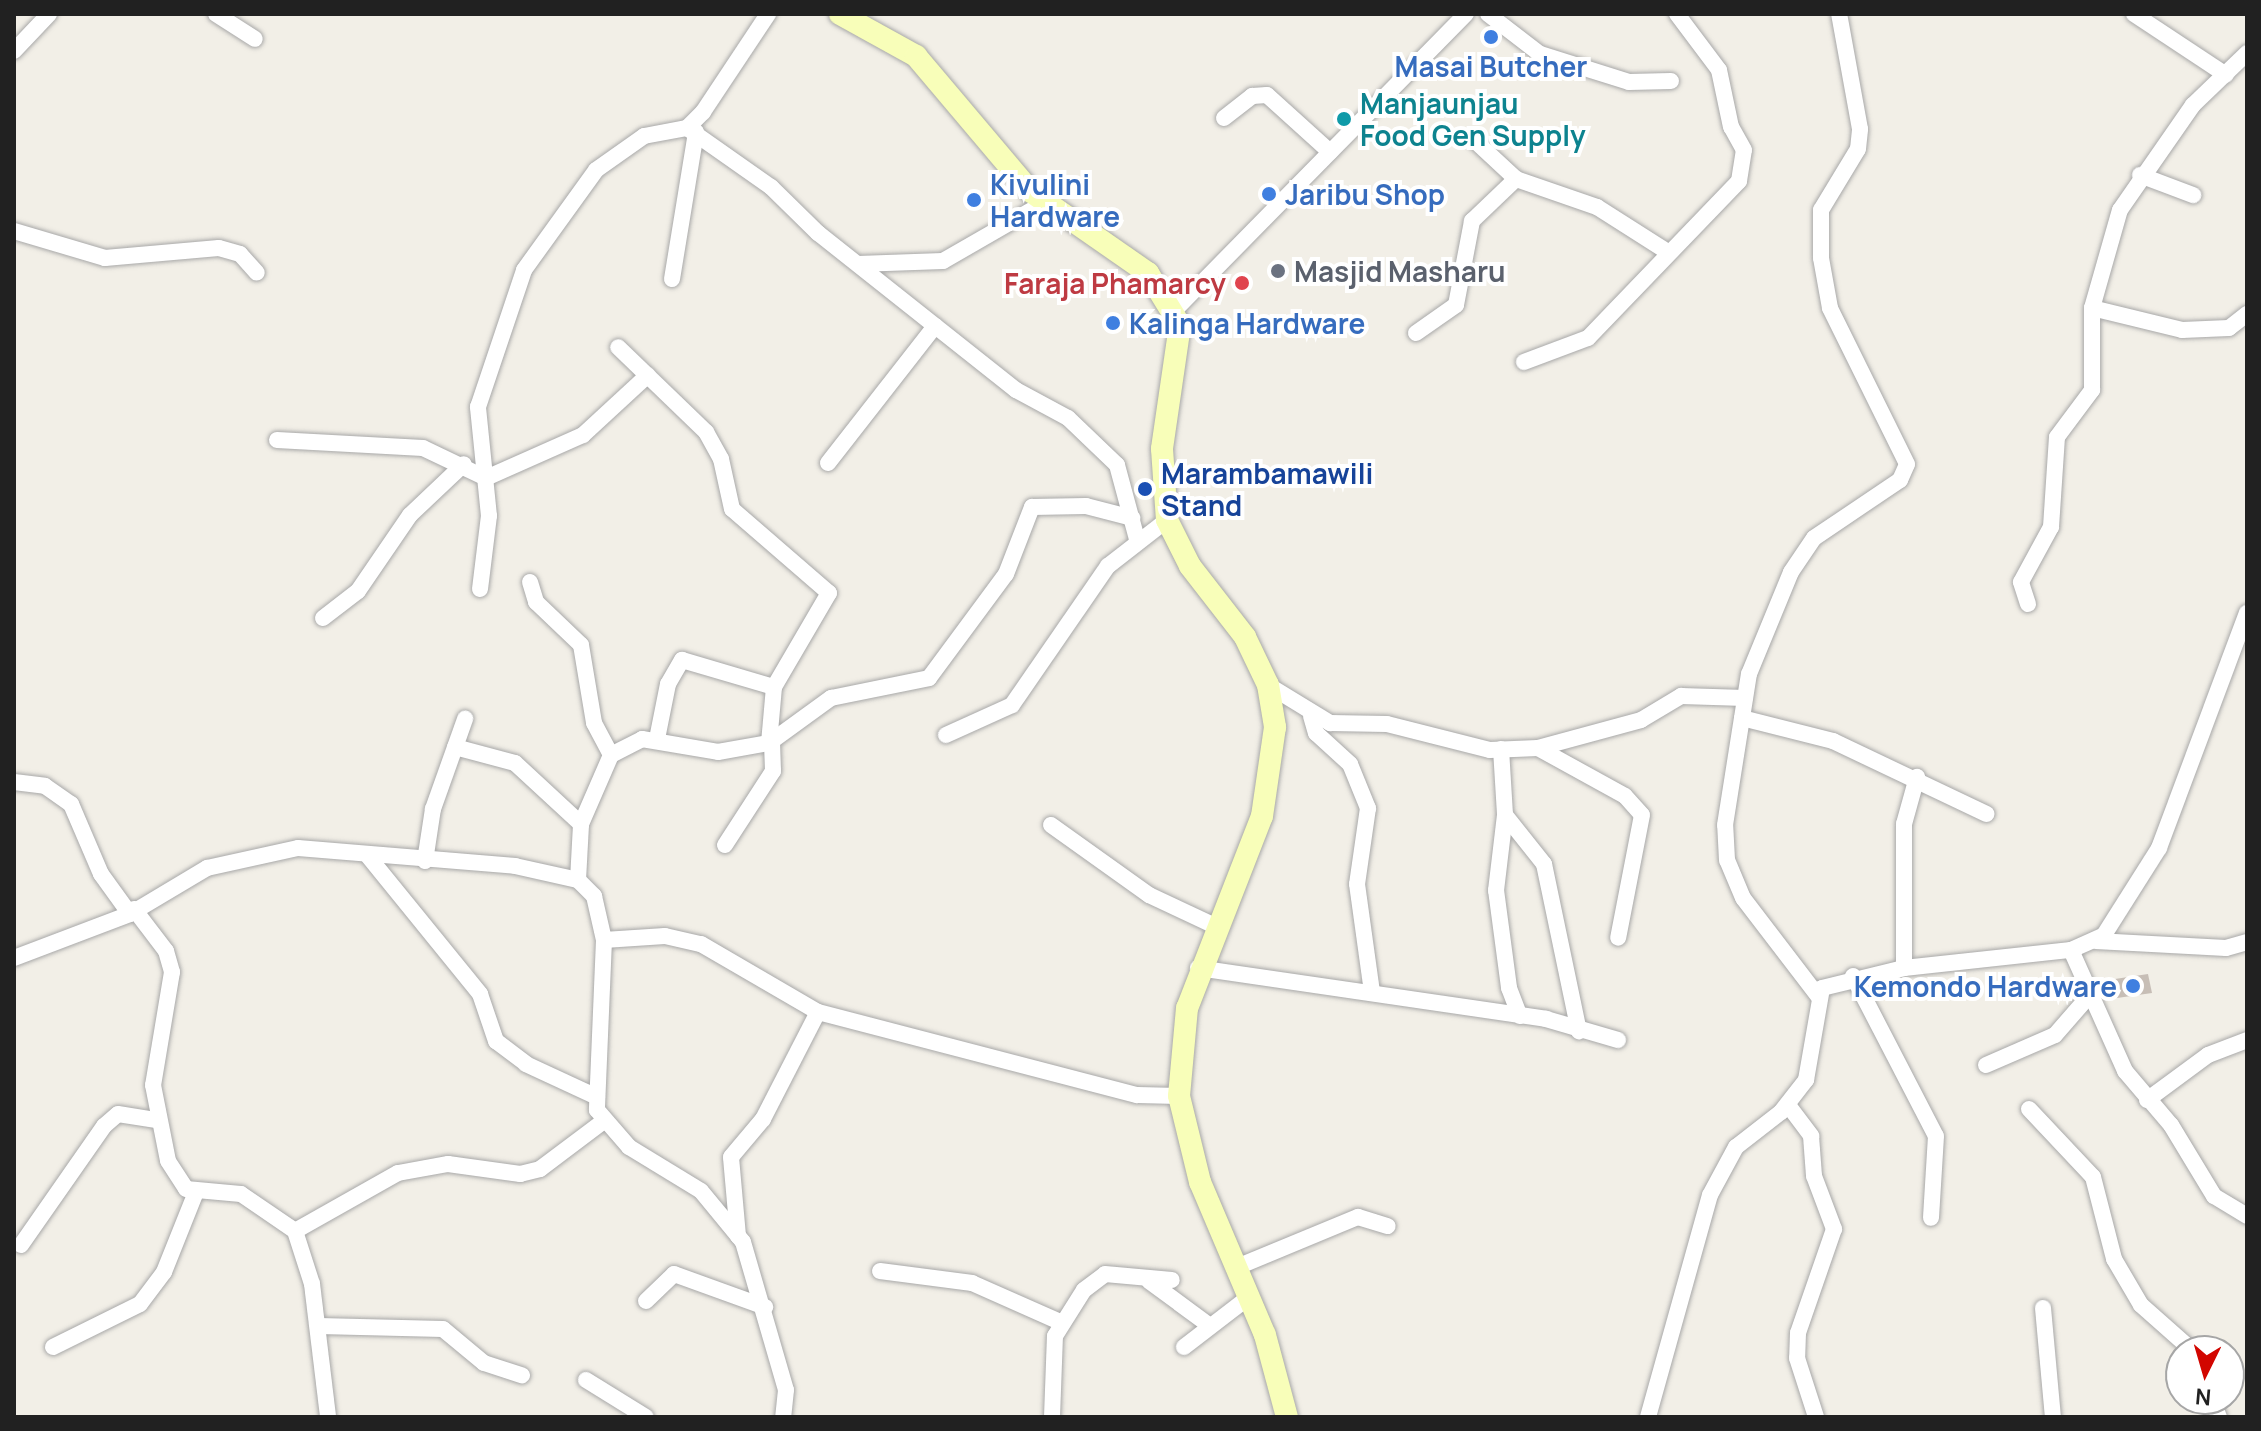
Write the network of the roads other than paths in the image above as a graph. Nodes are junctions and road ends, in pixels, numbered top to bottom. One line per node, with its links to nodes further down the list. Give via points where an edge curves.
1 (49, 14): 12 (street)
2 (216, 14): 11 (street)
3 (768, 14): 17 (street)
4 (840, 14): 10 (street)
5 (1466, 14): 19 (street)
6 (1488, 14): 15 (street, via 1540,54 1629,82)
7 (1677, 14): 25 (street, via 1719,70 1745,162 1722,203)
8 (1839, 14): 51 (street, via 1860,129 1858,149 1821,210 1821,258 1830,308 1907,464 1900,480 1832,521 1800,554 1762,637)
9 (2134, 14): 14 (street)
10 (864, 18): 23 (street, via 916,56)
11 (255, 39)
12 (14, 51)
13 (2247, 53): 14 (street)
14 (2226, 75): 20 (street)
15 (1671, 81)
16 (1224, 118): 19 (street, via 1252,96 1267,95)
17 (692, 130): 26 (street); 28 (street); 40 (street, via 644,136 596,170 524,270 478,407)
18 (1473, 139): 21 (street)
19 (1330, 152): 30 (street)
20 (2140, 175): 22 (street); 29 (street, via 2120,210)
21 (1516, 179): 25 (street, via 1597,207); 33 (street, via 1472,221 1456,305)
22 (2193, 195)
23 (1044, 203): 26 (street, via 943,261); 30 (street, via 1148,273)
24 (14, 231): 27 (street, via 105,258 219,248 240,254)
25 (1666, 251): 35 (street, via 1588,338)
26 (858, 264): 32 (street)
27 (257, 273)
28 (672, 279)
29 (2092, 308): 31 (street, via 2182,330 2229,328); 46 (street, via 2092,390 2057,437 2051,527 2021,582)
30 (1175, 310): 42 (street, via 1182,338 1162,449)
31 (2247, 314)
32 (935, 326): 38 (street); 41 (street, via 1016,390 1068,418 1108,455 1124,480)
33 (1416, 333)
34 (618, 347): 36 (street)
35 (1524, 362)
36 (648, 375): 40 (street, via 583,435); 50 (street, via 706,432 721,459 732,509 829,593)
37 (277, 440): 39 (street, via 361,449 406,445)
38 (828, 463)
39 (464, 464): 40 (street); 48 (street, via 410,515 358,591)
40 (486, 478): 45 (street, via 489,532)
41 (1132, 518): 43 (street); 57 (street, via 1086,506 1032,507 1006,574 929,678 831,698)
42 (1167, 520): 43 (street); 49 (street, via 1190,566 1245,637)
43 (1137, 539): 55 (street, via 1092,587 1012,705)
44 (530, 582): 61 (street, via 536,602 581,645 594,723)
45 (480, 589)
46 (2028, 604)
47 (2247, 613): 76 (street, via 2159,848 2123,913)
48 (323, 618)
49 (1268, 685): 52 (street); 73 (street, via 1273,766 1262,816)
50 (774, 687): 56 (street, via 682,660 668,684); 57 (street)
51 (1745, 698): 53 (street); 59 (street, via 1681,696 1641,720)
52 (1311, 716): 60 (street, via 1387,724); 83 (street, via 1316,733 1350,764 1368,808 1357,894)
53 (1742, 718): 62 (street, via 1833,741); 84 (street, via 1725,825 1727,860 1743,898)
54 (465, 719): 58 (street)
55 (946, 735)
56 (657, 739): 57 (street, via 718,752); 61 (street, via 632,741)
57 (771, 742): 68 (street, via 773,771)
58 (455, 747): 66 (street, via 515,763); 70 (street)
59 (1538, 748): 60 (street); 74 (street, via 1625,796 1642,815)
60 (1501, 749): 65 (street)
61 (611, 755): 66 (street)
62 (1917, 777): 64 (street); 81 (street, via 1904,824)
63 (14, 782): 72 (street, via 45,786 71,804 101,874)
64 (1987, 814)
65 (1505, 815): 87 (street, via 1496,890 1509,988); 88 (street, via 1544,864)
66 (581, 824): 71 (street)
67 (1051, 825): 73 (street, via 1149,895)
68 (725, 845)
69 (368, 856): 70 (street); 72 (street, via 298,848 207,868); 93 (street, via 480,994 496,1041 526,1064)
70 (425, 861): 71 (street, via 515,866)
71 (578, 880): 75 (street, via 594,896)
72 (132, 912): 79 (street); 97 (street, via 166,951 172,972 153,1085)
73 (1215, 926): 80 (street)
74 (1618, 938)
75 (604, 940): 86 (street, via 665,936 701,944); 93 (street)
76 (2096, 941): 77 (street, via 2226,948); 78 (street)
77 (2247, 942)
78 (2071, 950): 81 (street); 85 (street)
79 (14, 958)
80 (1198, 968): 83 (street); 92 (street)
81 (1904, 968): 82 (street)
82 (1853, 976): 84 (street); 101 (street, via 1936,1136)
83 (1372, 992): 87 (street, via 1448,1010)
84 (1818, 996): 95 (street, via 1806,1080)
85 (2089, 996): 91 (street, via 2067,1027); 94 (street)
86 (818, 1012): 92 (street, via 1137,1095); 104 (street, via 763,1119 731,1157)
87 (1520, 1016): 88 (street)
88 (1579, 1031): 89 (street)
89 (1618, 1040)
90 (2247, 1040): 94 (street, via 2208,1055)
91 (1986, 1065)
92 (1179, 1096): 106 (street, via 1200,1182)
93 (597, 1097): 98 (street)
94 (2147, 1100): 100 (street, via 2214,1196)
95 (1788, 1105): 127 (street, via 1736,1147 1710,1195); 128 (street, via 1811,1136 1814,1176 1834,1229 1798,1333 1797,1358)
96 (2029, 1109): 117 (street, via 2093,1177 2114,1259 2141,1305)
97 (157, 1120): 99 (street, via 177,1182); 105 (street, via 118,1114 104,1126 67,1190)
98 (604, 1121): 103 (street, via 540,1169 520,1174 448,1164 389,1175); 104 (street, via 629,1147 701,1191)
99 (196, 1192): 103 (street, via 241,1194); 118 (street, via 164,1272 140,1304)
100 (2247, 1216)
101 (1931, 1218)
102 (1388, 1226): 106 (street, via 1358,1217)
103 (295, 1231): 116 (street)
104 (738, 1236): 112 (street)
105 (21, 1245)
106 (1237, 1267): 110 (street)
107 (880, 1271): 114 (street, via 972,1283)
108 (1172, 1280): 109 (street)
109 (1149, 1281): 114 (street, via 1105,1274); 115 (street)
110 (1249, 1297): 115 (street); 126 (street)
111 (646, 1301): 112 (street, via 674,1274)
112 (765, 1307): 124 (street, via 786,1390)
113 (2043, 1308): 129 (street)
114 (1060, 1322): 125 (street)
115 (1206, 1323): 119 (street)
116 (319, 1326): 120 (street, via 443,1329 484,1363); 122 (street)
117 (2175, 1335)
118 (53, 1347)
119 (1184, 1347)
120 (522, 1375)
121 (586, 1380): 123 (street)
122 (328, 1417)
123 (646, 1417)
124 (783, 1417)
125 (1052, 1417)
126 (1287, 1417)
127 (1648, 1417)
128 (1816, 1417)
129 (2053, 1417)

